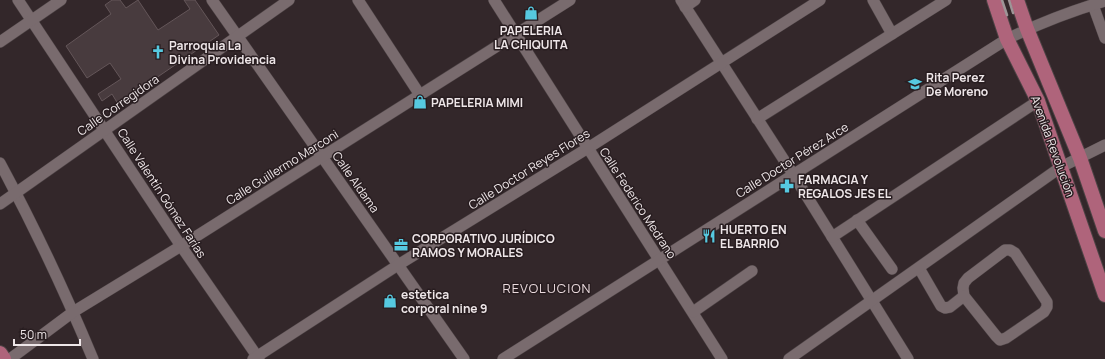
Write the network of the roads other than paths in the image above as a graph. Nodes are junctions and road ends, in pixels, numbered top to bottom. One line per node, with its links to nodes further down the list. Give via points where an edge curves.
1 (18, 0): 17 (street, Calle Valentín Gómez Farías)
2 (61, 0): 17 (street)
3 (212, 0): 21 (street, Calle Aldama)
4 (289, 0): 21 (street, Calle Corregidora)
5 (358, 0): 26 (street)
6 (494, 0): 20 (street, Calle Federico Medrano)
7 (570, 0): 20 (street, Calle Guillermo Marconi)
8 (695, 0): 15 (street)
9 (820, 0): 25 (street, Calle Doctor Reyes Flores)
10 (873, 0): 19 (street)
11 (946, 0): 19 (street)
12 (994, 0): 23 (main road, Avenida Revolución)
13 (1017, 0): 18 (main road, Avenida Revolución)
14 (1105, 1): 16 (street, Calle Doctor Pérez Arce)
15 (683, 3): 25 (street)
16 (1094, 5): 18 (street, Calle Doctor Pérez Arce); 22 (street)
17 (32, 20): 24 (street); 29 (street, Calle Valentín Gómez Farías)
18 (1027, 29): 23 (street, Calle Doctor Pérez Arce); 33 (main road, Avenida Revolución)
19 (892, 34): 28 (street)
20 (516, 35): 26 (street, Calle Guillermo Marconi); 31 (street, Calle Federico Medrano)
21 (238, 37): 29 (street, Calle Corregidora); 32 (street, Calle Aldama)
22 (1105, 38)
23 (1007, 39): 27 (main road, Avenida Revolución); 36 (street, Calle Doctor Pérez Arce)
24 (0, 42)
25 (721, 63): 28 (street); 31 (street, Calle Doctor Reyes Flores)
26 (420, 95): 32 (street, Calle Guillermo Marconi)
27 (1038, 101): 35 (main road, Avenida Revolución); 40 (street)
28 (757, 119): 36 (street)
29 (105, 130): 37 (street, Calle Corregidora); 43 (street, Calle Valentín Gómez Farías)
30 (1105, 145): 33 (street)
31 (588, 148): 44 (street, Calle Federico Medrano); 45 (street, Calle Doctor Reyes Flores)
32 (322, 156): 43 (street, Calle Guillermo Marconi); 45 (street, Calle Aldama)
33 (1080, 158): 35 (street); 38 (main road, Avenida Revolución)
34 (0, 163): 37 (street)
35 (1061, 167): 46 (street); 49 (main road, Avenida Revolución)
36 (793, 174): 42 (street); 44 (street, Calle Doctor Pérez Arce)
37 (16, 192): 39 (street, Calle Corregidora); 52 (street)
38 (1100, 202): 41 (main road, Avenida Revolución)
39 (0, 204)
40 (857, 220): 42 (street); 47 (street)
41 (1105, 231)
42 (832, 237): 51 (street)
43 (181, 246): 52 (street, Calle Guillermo Marconi); 55 (street, Calle Valentín Gómez Farías)
44 (659, 260): 53 (street, Calle Federico Medrano); 60 (street, Calle Doctor Pérez Arce)
45 (398, 265): 55 (street, Calle Doctor Reyes Flores); 59 (street, Calle Aldama)
46 (918, 268): 50 (street, via 940,306 950,307); 51 (street)
47 (892, 269)
48 (752, 271): 53 (street)
49 (1105, 295)
50 (964, 296): 50 (street, via 1000,340 1044,312 1047,307 1047,302 1010,250 1005,250 968,278 964,283)
51 (872, 301): 62 (street); 63 (street)
52 (73, 312): 57 (street, Calle Guillermo Marconi); 58 (street)
53 (693, 312): 61 (street, Calle Federico Medrano)
54 (0, 352): 56 (main road)
55 (256, 358)
56 (4, 359)
57 (10, 359)
58 (93, 359)
59 (464, 359)
60 (503, 359)
61 (722, 359)
62 (789, 359)
63 (908, 359)

